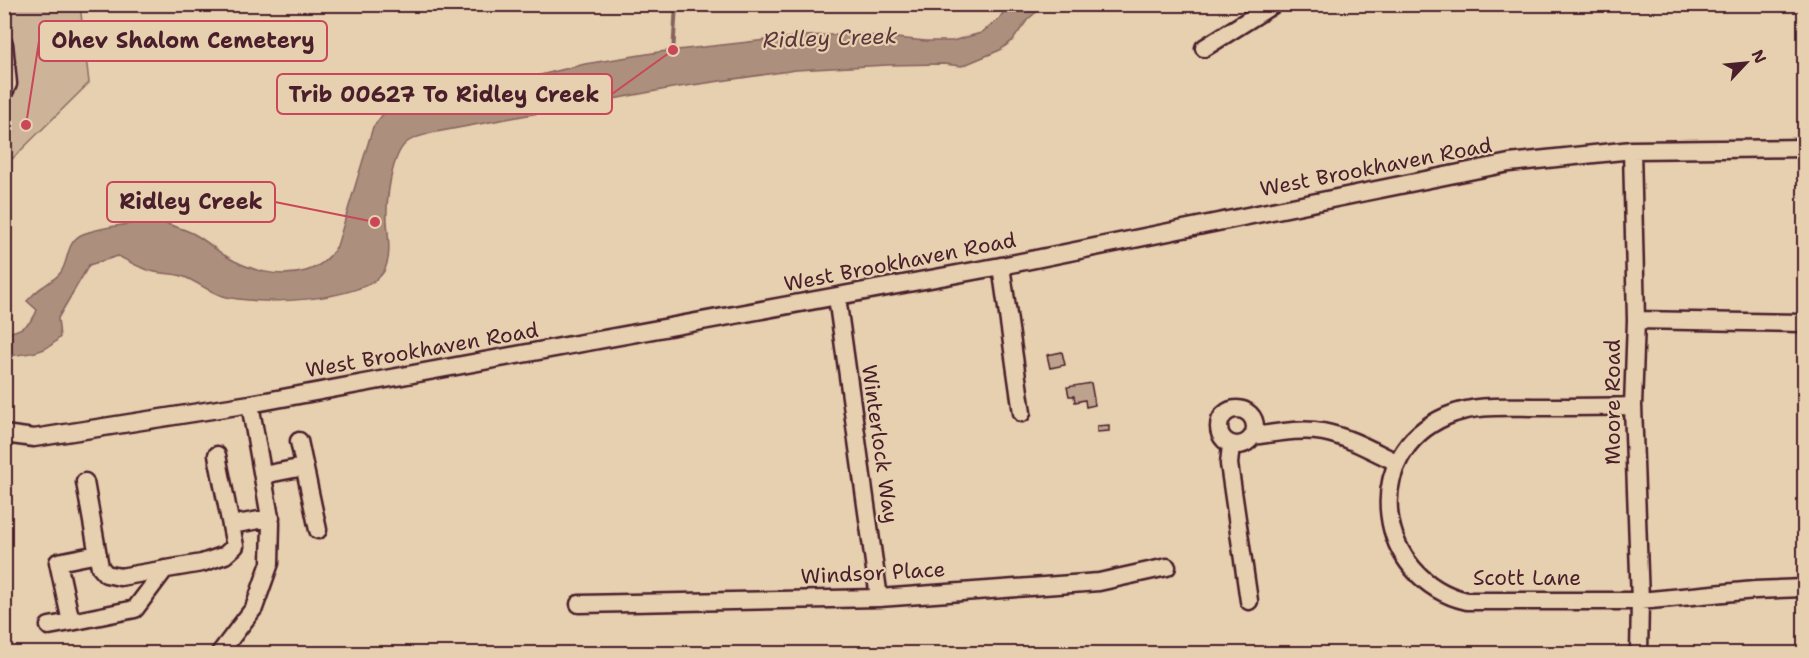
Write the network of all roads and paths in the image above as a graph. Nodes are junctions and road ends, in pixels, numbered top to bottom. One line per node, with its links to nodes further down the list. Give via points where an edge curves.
1 (1274, 4): 3 (street)
2 (4, 44): 4 (street, via 8,84)
3 (1204, 48)
4 (4, 92)
5 (1804, 148): 6 (street, West Brookhaven Road)
6 (1632, 150): 7 (street, West Brookhaven Road, via 1509,163); 9 (street, Moore Road)
7 (1001, 266): 8 (street, West Brookhaven Road); 13 (street)
8 (837, 297): 11 (street, West Brookhaven Road); 30 (street, Winterlock Way)
9 (1636, 320): 10 (street); 12 (street, Moore Road)
10 (1804, 322)
11 (250, 404): 14 (street, West Brookhaven Road, via 34,438); 21 (street)
12 (1633, 406): 19 (street, via 1485,407 1463,411 1423,430); 32 (street, Moore Road)
13 (1022, 413)
14 (4, 434)
15 (1253, 436): 17 (street, via 1244,444); 17 (street, via 1256,429 1252,417 1242,409 1231,410 1222,418 1219,428 1223,440); 19 (street, via 1323,432)
16 (299, 441): 20 (street)
17 (1231, 445): 31 (street, via 1229,464)
18 (217, 455): 24 (street)
19 (1396, 462): 32 (street, Scott Lane, via 1389,505 1392,529 1413,570 1438,590 1455,598 1483,602)
20 (304, 467): 21 (street); 25 (street)
21 (263, 475): 23 (street)
22 (85, 483): 26 (street)
23 (271, 518): 24 (street); 36 (street, via 270,563 254,608)
24 (231, 525): 28 (street, via 235,546 225,555)
25 (318, 530)
26 (98, 554): 28 (street, via 106,574 120,577); 34 (street, via 58,562)
27 (1167, 567): 30 (street, Windsor Place, via 1099,582)
28 (165, 569): 34 (street, via 135,609)
29 (1804, 588): 32 (street, Scott Lane)
30 (879, 598): 33 (street, Windsor Place)
31 (1249, 601)
32 (1640, 601): 37 (street, Moore Road)
33 (579, 604)
34 (71, 622): 35 (street)
35 (49, 626)
36 (219, 654)
37 (1640, 654)

